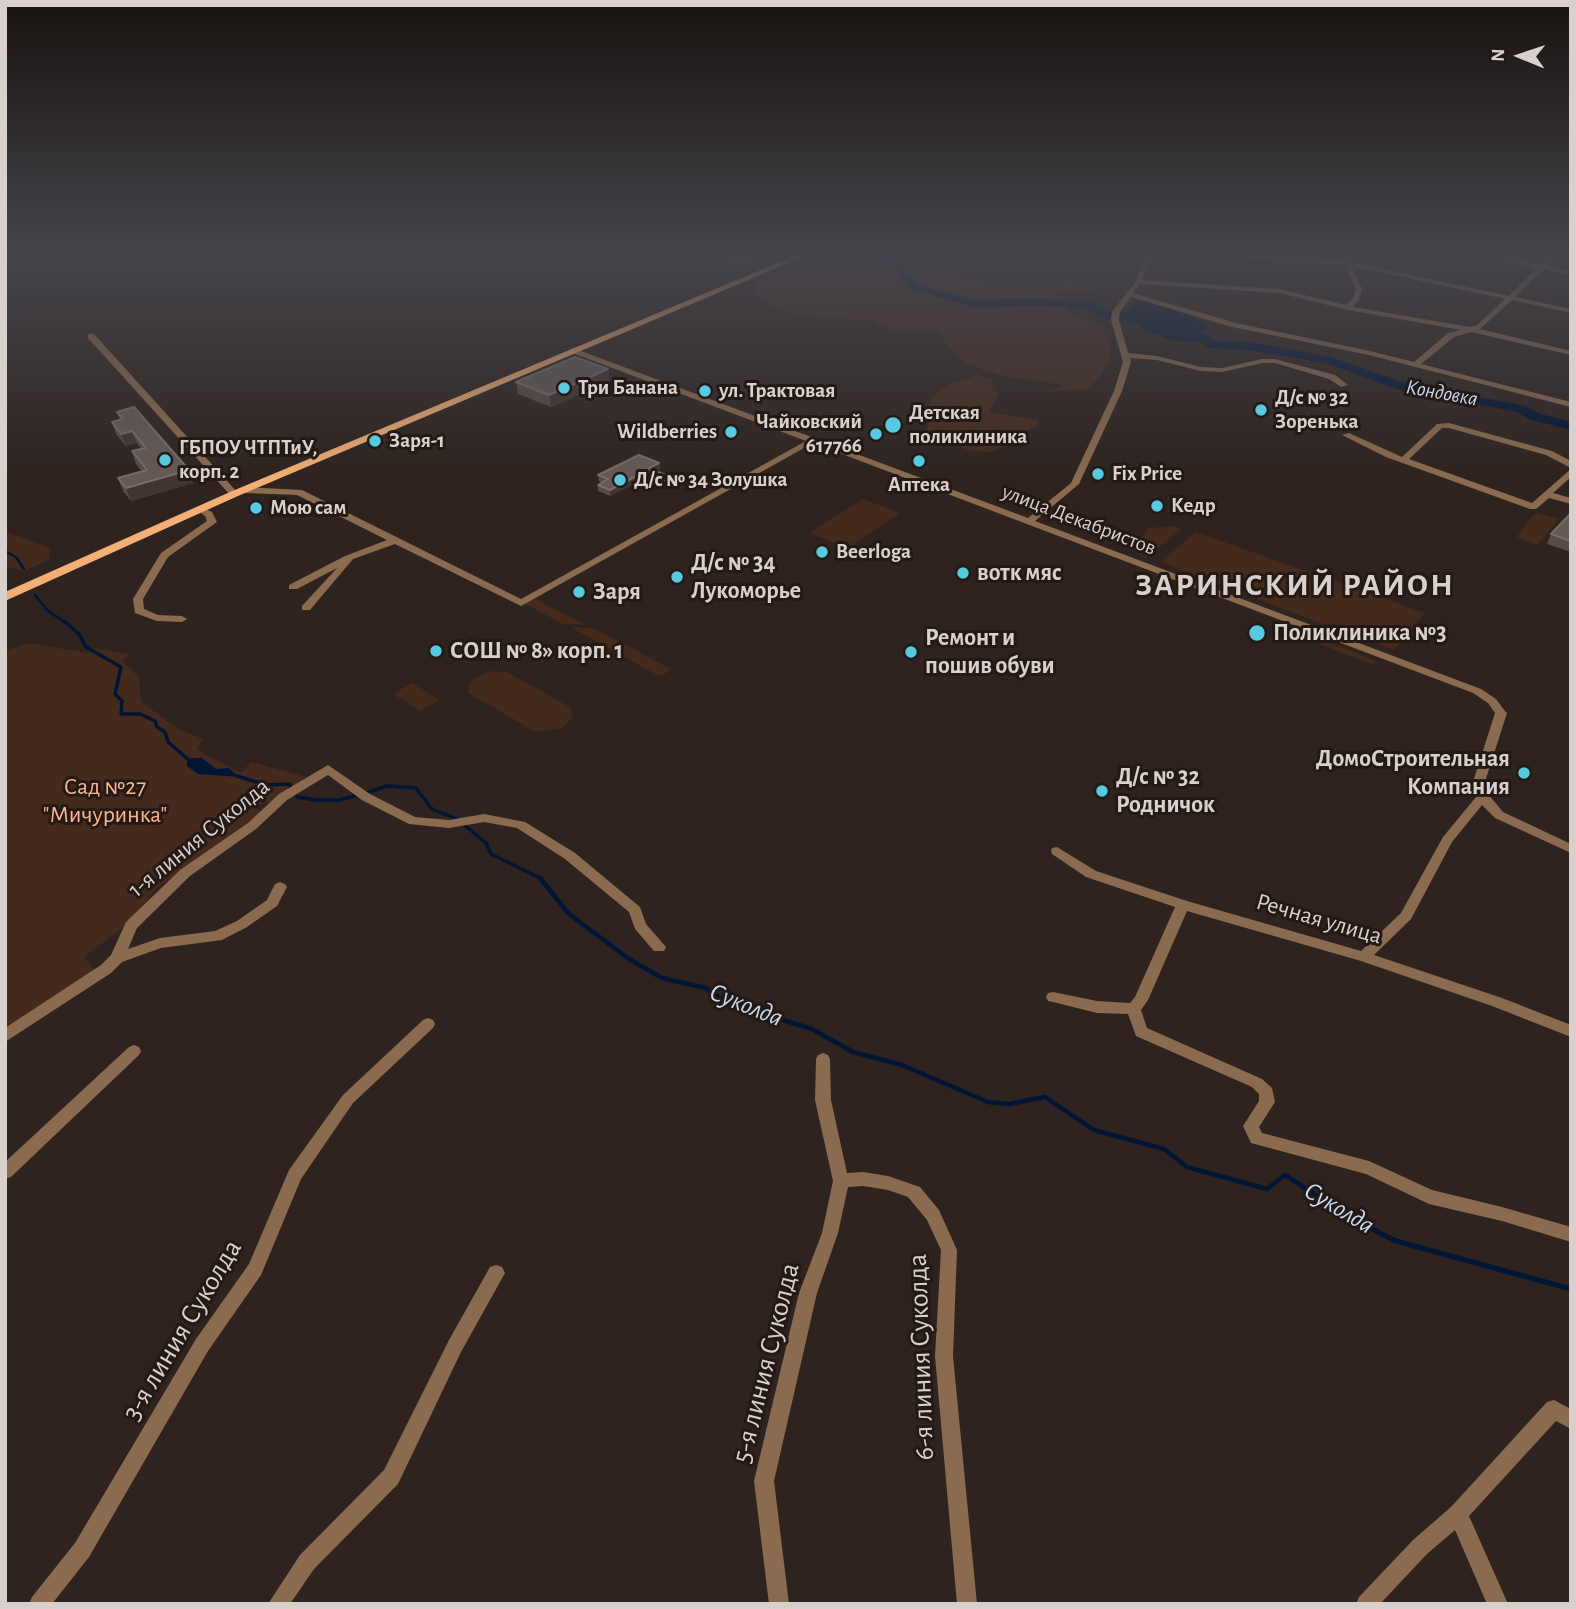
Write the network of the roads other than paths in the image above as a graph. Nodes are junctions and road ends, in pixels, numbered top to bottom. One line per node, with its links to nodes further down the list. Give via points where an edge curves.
1 (619, 331): 7 (main road)
2 (1119, 331): 9 (street)
3 (1262, 331): 10 (street)
4 (1459, 331): 10 (street)
5 (1478, 331): 8 (street)
6 (91, 336): 18 (street)
7 (573, 350): 14 (street, улица Декабристов); 18 (main road)
8 (1571, 353)
9 (1126, 359): 11 (street, via 1157,358 1222,370 1275,360); 22 (street, via 1118,391 1074,484)
10 (1415, 365): 12 (street)
11 (1344, 385)
12 (1571, 405)
13 (1346, 435): 15 (street)
14 (813, 440): 22 (street, улица Декабристов); 23 (street, via 521,603)
15 (1405, 458): 16 (street, via 1440,426 1449,425 1549,453); 19 (street, via 1533,507)
16 (1571, 465)
17 (1571, 472): 19 (street)
18 (239, 492): 21 (main road); 23 (street, via 299,492)
19 (1546, 494): 20 (street)
20 (1571, 501)
21 (200, 509): 26 (main road); 28 (street, via 212,522 164,555 138,599 139,611 157,618)
22 (1030, 521): 29 (street, улица Декабристов, via 1477,691 1501,713 1477,788)
23 (396, 540): 24 (street)
24 (354, 555): 25 (street); 27 (street)
25 (293, 587)
26 (5, 597)
27 (306, 608)
28 (182, 619)
29 (1482, 797): 30 (street, via 1499,815); 35 (street, via 1447,840 1406,916)
30 (1571, 849)
31 (1057, 851): 33 (street, Речная улица, via 1091,874)
32 (280, 887): 36 (street, via 272,903 217,936 160,943)
33 (1183, 905): 35 (street, Речная улица); 38 (street)
34 (659, 947): 36 (street, 1-я линия Суколда, via 640,926 635,910 570,856 521,825 484,818 449,824 413,821 366,797 328,769 185,873 131,925)
35 (1364, 957): 40 (street, Речная улица)
36 (117, 958): 41 (street)
37 (1053, 997): 38 (street)
38 (1133, 1009): 46 (street, via 1141,1032 1257,1083 1267,1092 1267,1102 1251,1126 1257,1138 1369,1168 1429,1197)
39 (428, 1024): 50 (street, 3-я линия Суколда, via 348,1099 295,1175 255,1269 202,1345 82,1550)
40 (1571, 1031)
41 (5, 1036)
42 (134, 1051): 44 (street)
43 (823, 1059): 45 (street, via 823,1100)
44 (5, 1172)
45 (841, 1181): 52 (street, 5-я линия Суколда, via 830,1233 808,1293 764,1481); 53 (street, 6-я линия Суколда, via 888,1182 914,1192 933,1215 949,1250 944,1356)
46 (1571, 1235)
47 (496, 1273): 51 (street, via 391,1477 307,1562)
48 (1562, 1414): 49 (street)
49 (1458, 1514): 54 (street); 55 (street)
50 (38, 1604)
51 (278, 1604)
52 (779, 1604)
53 (967, 1604)
54 (1366, 1604)
55 (1498, 1604)

